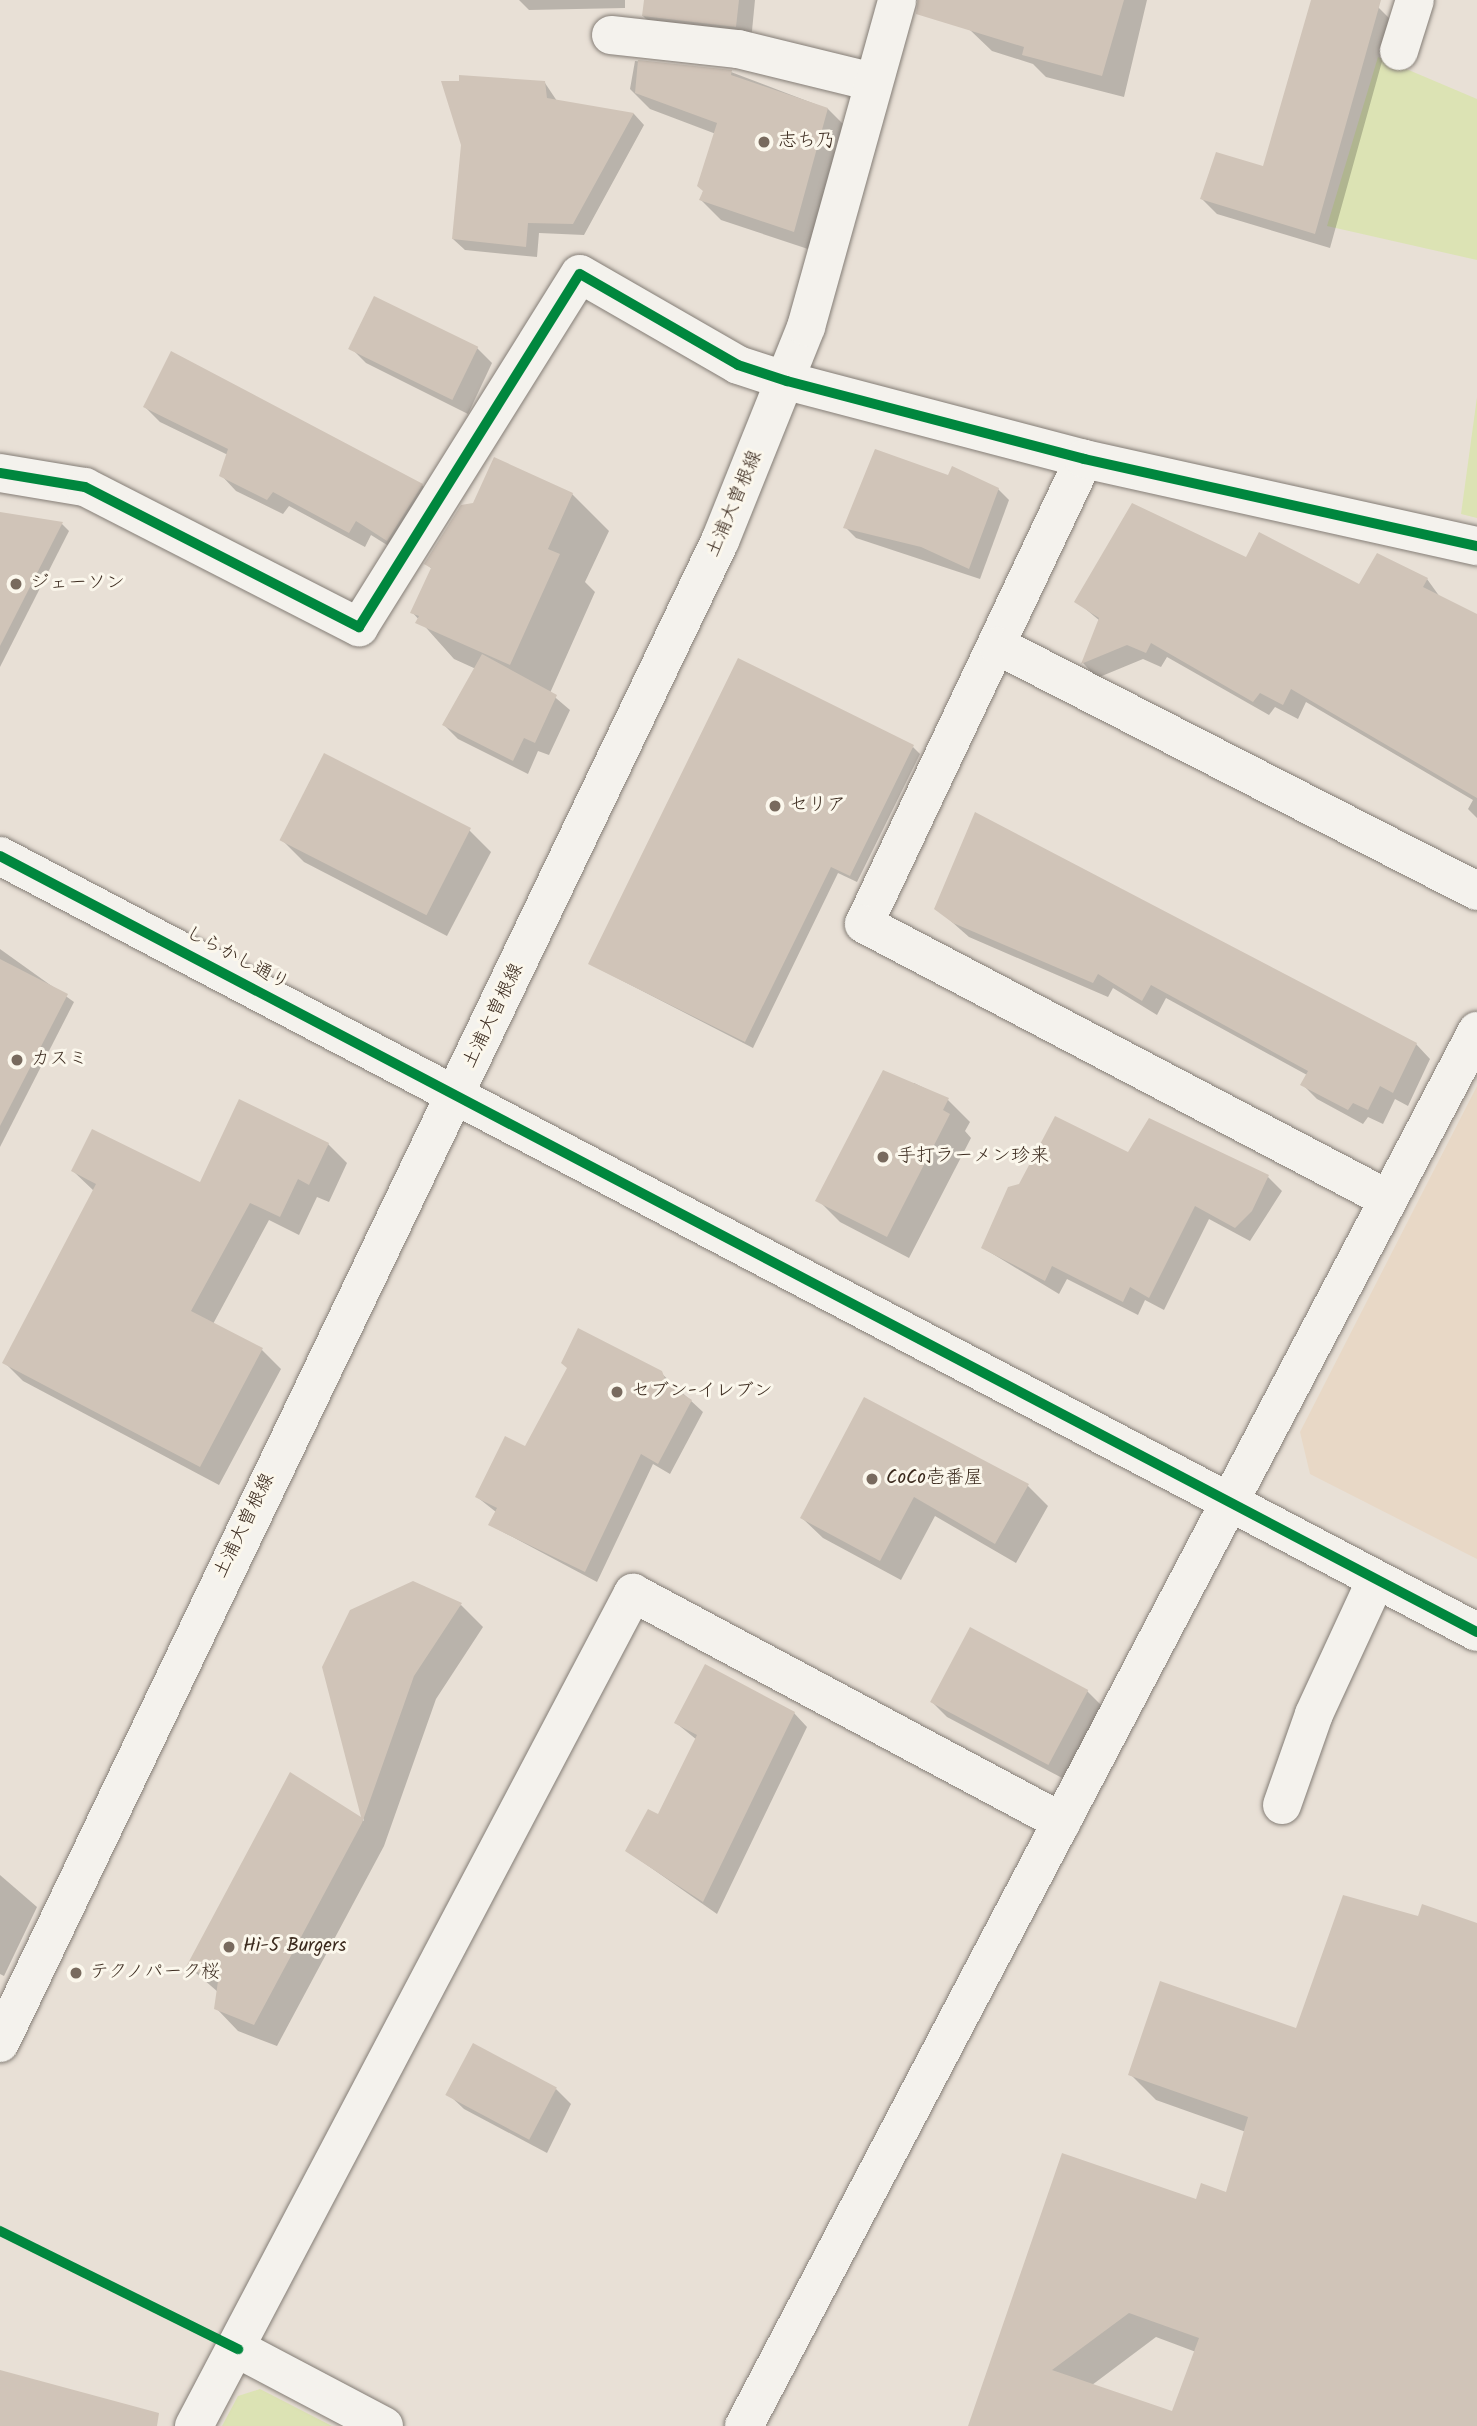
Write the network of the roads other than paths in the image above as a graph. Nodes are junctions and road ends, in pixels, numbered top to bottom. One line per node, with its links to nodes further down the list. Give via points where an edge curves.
1 (897, 0): 5 (street, 土浦大曽根線)
2 (1415, 0): 4 (street)
3 (611, 35): 5 (street, via 738,49)
4 (1399, 51)
5 (873, 82): 6 (street, 土浦大曽根線)
6 (787, 381): 7 (street); 8 (street, via 738,365 580,274 359,627 85,486); 14 (street, 土浦大曽根線, via 720,541)
7 (1084, 459): 9 (street); 10 (street)
8 (0, 473)
9 (1477, 546)
10 (998, 646): 12 (street); 15 (street, via 864,924)
11 (0, 856): 14 (street, しらかし通り)
12 (1477, 891)
13 (1477, 1031): 15 (street)
14 (457, 1094): 16 (street, しらかし通り); 21 (street, 土浦大曽根線)
15 (1386, 1198): 16 (street)
16 (1228, 1504): 17 (street, しらかし通り); 20 (street)
17 (1376, 1580): 18 (street, しらかし通り); 19 (street, via 1314,1714)
18 (1477, 1632)
19 (1282, 1805)
20 (1062, 1822): 22 (street, via 633,1593); 25 (street)
21 (0, 2043)
22 (238, 2349): 23 (street); 24 (street)
23 (194, 2426)
24 (384, 2426)
25 (744, 2426)

